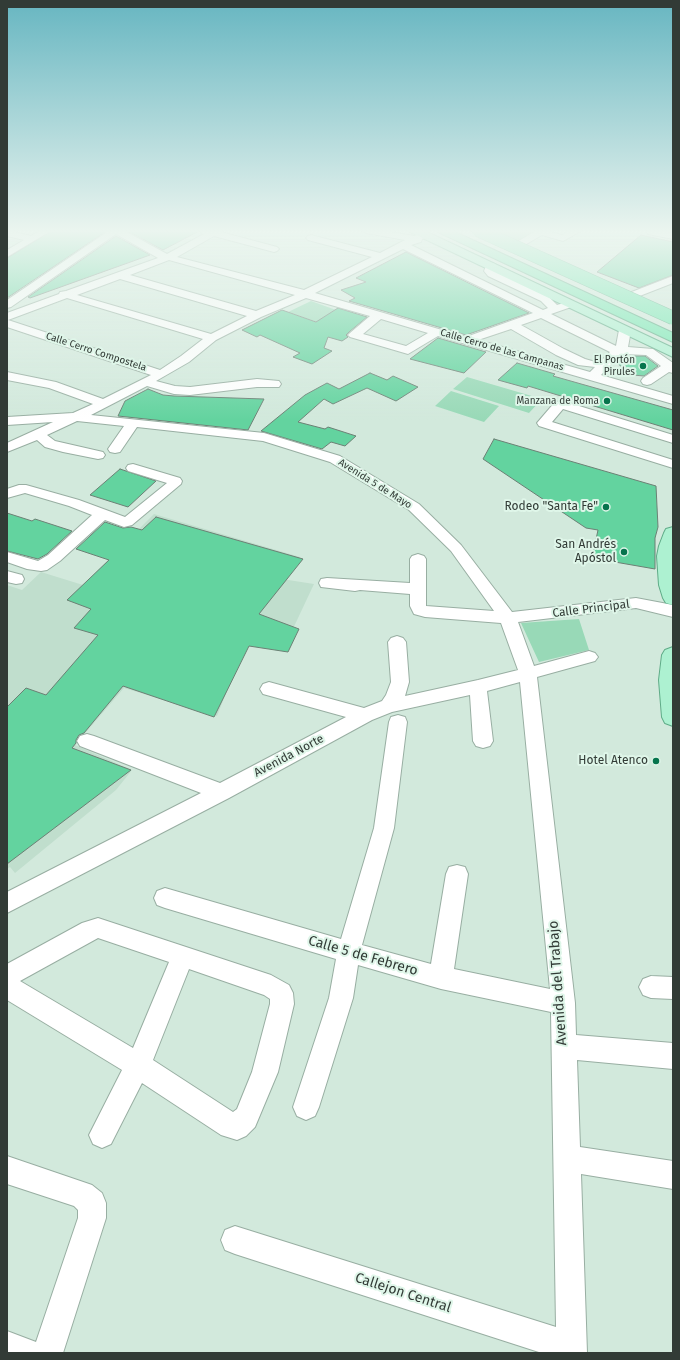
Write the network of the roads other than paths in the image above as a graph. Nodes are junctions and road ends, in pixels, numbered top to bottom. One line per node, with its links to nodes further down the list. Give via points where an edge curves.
1 (24, 293): 19 (street)
2 (182, 293): 23 (street)
3 (507, 293): 21 (street)
4 (516, 293): 21 (street)
5 (533, 293): 21 (street, via 545,299)
6 (548, 293): 18 (main road)
7 (572, 293): 37 (highway)
8 (594, 293): 17 (highway)
9 (607, 293): 17 (highway)
10 (619, 293): 25 (highway, bridge)
11 (628, 293): 16 (main road)
12 (646, 293): 16 (street)
13 (654, 293): 16 (street)
14 (63, 294): 20 (street); 24 (street); 35 (street)
15 (305, 294): 23 (street); 29 (street, Calle Cerro de las Campanas)
16 (638, 298): 22 (main road)
17 (615, 303): 31 (highway)
18 (570, 304): 21 (street); 32 (main road)
19 (7, 305)
20 (7, 310)
21 (549, 311): 26 (street); 42 (street)
22 (673, 313)
23 (257, 315): 35 (street)
24 (7, 317)
25 (673, 318)
26 (525, 319): 28 (street); 30 (street)
27 (7, 323): 49 (street, Calle Cerro Compostela)
28 (511, 324): 33 (street); 43 (street)
29 (366, 325): 34 (street, Calle Cerro de las Campanas); 39 (street); 39 (street, via 406,350)
30 (539, 326)
31 (673, 329)
32 (625, 330): 41 (main road); 42 (street)
33 (492, 331): 36 (street); 38 (street)
34 (437, 332): 38 (street, Calle Cerro de las Campanas); 39 (street)
35 (212, 338): 49 (street)
36 (506, 338)
37 (673, 338)
38 (468, 340): 51 (street, Calle Cerro de las Campanas)
39 (422, 341)
40 (519, 344): 43 (street, via 538,352)
41 (656, 345): 42 (street); 46 (main road)
42 (620, 348): 45 (street); 46 (street, via 649,352)
43 (560, 352): 45 (street, via 582,362)
44 (595, 353): 45 (street)
45 (605, 363): 51 (street); 52 (street)
46 (672, 363): 52 (street)
47 (7, 365): 48 (street, via 12,368)
48 (7, 372)
49 (161, 374): 53 (street)
50 (7, 376): 57 (street, via 52,385)
51 (593, 376): 56 (street, Calle Cerro de las Campanas)
52 (647, 381): 55 (street)
53 (144, 382): 54 (street, via 174,390 190,391 257,383); 57 (street)
54 (276, 384)
55 (668, 386)
56 (673, 400)
57 (104, 404): 58 (street)
58 (76, 417): 59 (street); 60 (street, Avenida 5 de Mayo); 61 (street)
59 (7, 421)
60 (133, 423): 65 (street); 78 (street, Avenida 5 de Mayo, via 264,437 335,459 414,507 456,548)
61 (38, 434): 64 (street); 66 (street, via 50,444)
62 (673, 438): 67 (street, via 563,405 560,405 544,423)
63 (673, 446): 67 (street)
64 (7, 448)
65 (114, 450)
66 (98, 455)
67 (669, 463)
68 (133, 468): 70 (street, via 172,478 174,484 131,520 124,522)
69 (7, 494): 70 (street, via 26,489)
70 (101, 515): 72 (street, via 54,558 41,566)
71 (673, 533): 75 (main road, via 667,556)
72 (7, 557)
73 (418, 559): 76 (street)
74 (327, 583): 76 (street)
75 (672, 586)
76 (419, 589): 78 (street, Calle Principal, via 420,610)
77 (673, 611): 78 (street, Calle Principal, via 647,604 626,603)
78 (508, 618): 82 (street, Avenida del Trabajo)
79 (397, 642): 87 (street, via 400,682)
80 (673, 655): 83 (main road)
81 (589, 657): 82 (street, Avenida Norte)
82 (528, 674): 84 (street, Avenida Norte); 100 (street, Avenida del Trabajo)
83 (672, 680): 88 (main road)
84 (478, 687): 87 (street, Avenida Norte); 90 (street)
85 (269, 689): 86 (street)
86 (365, 714): 87 (street, Avenida Norte); 91 (street, Avenida Norte)
87 (394, 714): 95 (street, via 384,828)
88 (673, 717)
89 (87, 741): 91 (street)
90 (483, 741)
91 (222, 792): 94 (street, Avenida Norte)
92 (457, 874): 98 (street)
93 (165, 898): 95 (street, Calle 5 de Febrero)
94 (7, 903)
95 (349, 952): 98 (street, Calle 5 de Febrero); 104 (street, via 341,998)
96 (183, 956): 97 (street, via 107,930 94,929); 103 (street); 103 (street, via 271,986 280,993 282,1004 265,1072 246,1118 237,1127 230,1126)
97 (7, 976)
98 (441, 978): 100 (street, Calle 5 de Febrero)
99 (7, 987): 103 (street)
100 (562, 1003): 101 (street, Avenida del Trabajo)
101 (563, 1046): 102 (street); 106 (street, Avenida del Trabajo)
102 (673, 1056)
103 (138, 1065): 105 (street)
104 (306, 1107)
105 (102, 1135)
106 (567, 1158): 108 (street); 111 (street, Avenida del Trabajo)
107 (7, 1170): 113 (street, via 82,1195 92,1203 92,1218)
108 (673, 1175)
109 (235, 1240): 111 (street, Callejon Central)
110 (7, 1346): 112 (street)
111 (572, 1350)
112 (27, 1353)
113 (48, 1353)

